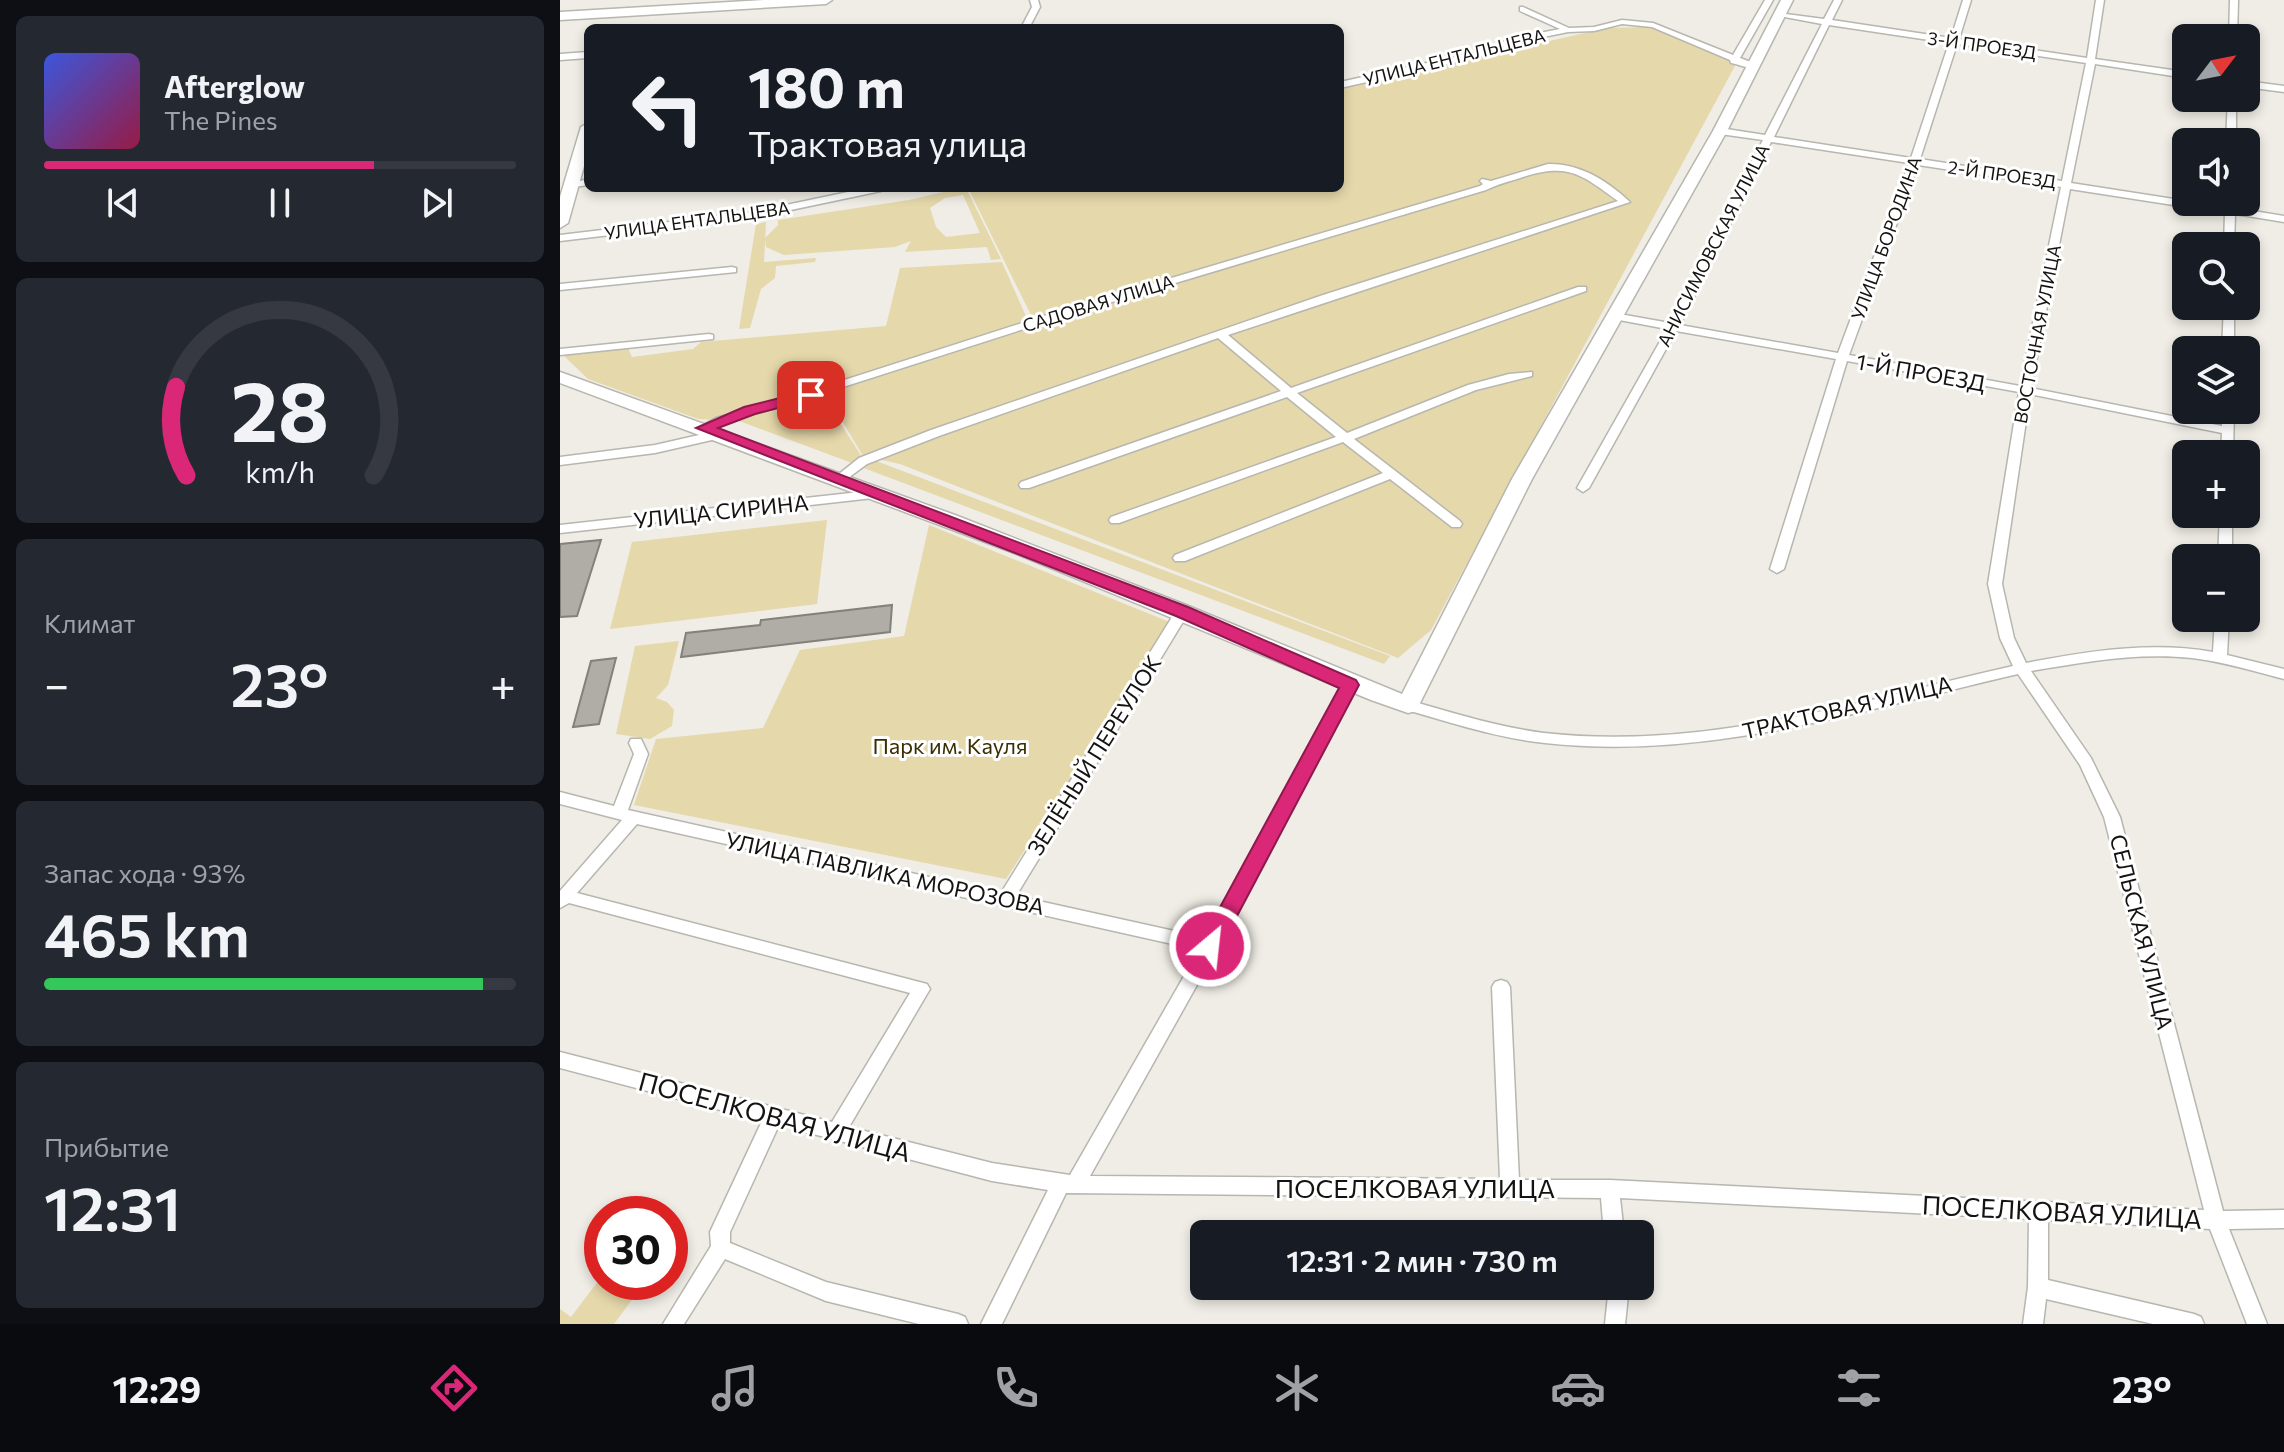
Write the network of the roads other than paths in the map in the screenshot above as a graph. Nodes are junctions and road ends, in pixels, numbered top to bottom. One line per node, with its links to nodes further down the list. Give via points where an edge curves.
1 (826, 0): 9 (street)
2 (1034, 0): 14 (street)
3 (1769, 0): 20 (street)
4 (1787, 0): 11 (street)
5 (1838, 0): 13 (street, АНИСИМОВСКАЯ УЛИЦА)
6 (1967, 0): 17 (street, УЛИЦА БОРОДИНА)
7 (2100, 0): 21 (street, ВОСТОЧНАЯ УЛИЦА)
8 (2234, 0): 15 (street)
9 (615, 6): 12 (street)
10 (1523, 9): 16 (street)
11 (1778, 15): 13 (street, 3-Й ПРОЕЗД); 22 (street)
12 (560, 16)
13 (1826, 22): 17 (street, 3-Й ПРОЕЗД); 28 (street, АНИСИМОВСКАЯ УЛИЦА)
14 (1027, 24)
15 (2233, 24)
16 (1568, 30): 20 (street, УЛИЦА ЕНТАЛЬЦЕВА, via 1644,23); 24 (street, УЛИЦА ЕНТАЛЬЦЕВА)
17 (1953, 41): 21 (street, 3-Й ПРОЕЗД); 30 (street, УЛИЦА БОРОДИНА)
18 (584, 55): 19 (street)
19 (560, 57)
20 (1734, 61): 22 (street, УЛИЦА ЕНТАЛЬЦЕВА)
21 (2091, 61): 23 (street, 3-Й ПРОЕЗД); 32 (street, ВОСТОЧНАЯ УЛИЦА)
22 (1753, 66): 27 (street)
23 (2172, 73)
24 (1344, 84)
25 (2260, 86): 26 (street)
26 (2284, 89)
27 (1720, 131): 28 (street, 2-Й ПРОЕЗД); 42 (street)
28 (1767, 138): 30 (street, 2-Й ПРОЕЗД); 43 (street, АНИСИМОВСКАЯ УЛИЦА)
29 (584, 159): 31 (street)
30 (1915, 161): 32 (street, 2-Й ПРОЕЗД); 47 (street, УЛИЦА БОРОДИНА)
31 (581, 183): 37 (street)
32 (2066, 184): 34 (street, 2-Й ПРОЕЗД); 50 (street, ВОСТОЧНАЯ УЛИЦА)
33 (862, 192): 38 (street, УЛИЦА ЕНТАЛЬЦЕВА, via 753,215)
34 (2172, 198)
35 (2260, 213): 36 (street, 2-Й ПРОЕЗД)
36 (2284, 219)
37 (560, 223)
38 (560, 238)
39 (732, 270): 40 (street)
40 (560, 287)
41 (1582, 289): 51 (street)
42 (1614, 316): 43 (street, 1-Й ПРОЕЗД); 74 (street, via 1522,479)
43 (1673, 327): 47 (street, 1-Й ПРОЕЗД); 61 (street, АНИСИМОВСКАЯ УЛИЦА)
44 (1220, 334): 51 (street); 53 (street, САДОВАЯ УЛИЦА, via 1625,202 1583,172 1558,164 720,420); 59 (street, via 935,433 863,461)
45 (709, 337): 46 (street)
46 (560, 352)
47 (1842, 358): 50 (street, 1-Й ПРОЕЗД); 67 (street, УЛИЦА БОРОДИНА)
48 (1528, 374): 55 (street, via 1423,406)
49 (560, 377): 53 (street, ТРАКТОВАЯ УЛИЦА)
50 (2025, 390): 54 (street, 1-Й ПРОЕЗД); 71 (street, ВОСТОЧНАЯ УЛИЦА, via 1995,584 1999,614)
51 (1288, 392): 55 (street); 60 (street)
52 (2228, 424): 54 (street)
53 (712, 431): 57 (street, САДОВАЯ УЛИЦА, via 655,449); 59 (street, ТРАКТОВАЯ УЛИЦА)
54 (2228, 431): 56 (street)
55 (1345, 438): 58 (street); 63 (street)
56 (2228, 440)
57 (560, 461)
58 (1392, 474): 64 (street); 66 (street)
59 (840, 478): 62 (street, ТРАКТОВАЯ УЛИЦА)
60 (1025, 485)
61 (1583, 488)
62 (882, 494): 65 (street, УЛИЦА СИРИНА); 68 (street, ТРАКТОВАЯ УЛИЦА)
63 (1115, 520)
64 (1456, 524)
65 (560, 529)
66 (1180, 558)
67 (1777, 569)
68 (1182, 612): 73 (street, ТРАКТОВАЯ УЛИЦА); 78 (street, ЗЕЛЁНЫЙ ПЕРЕУЛОК)
69 (2221, 632): 70 (street)
70 (2220, 657): 71 (street, ТРАКТОВАЯ УЛИЦА, via 2178,652 2101,655); 72 (street, ТРАКТОВАЯ УЛИЦА)
71 (2019, 667): 74 (street, ТРАКТОВАЯ УЛИЦА, via 1789,724 1642,743 1576,742 1507,732); 91 (street, СЕЛЬСКАЯ УЛИЦА, via 2087,764 2112,817)
72 (2284, 674)
73 (1350, 685): 74 (street, ТРАКТОВАЯ УЛИЦА); 80 (street)
74 (1408, 705)
75 (636, 743): 77 (street, via 641,754)
76 (560, 798): 77 (street, УЛИЦА ПАВЛИКА МОРОЗОВА)
77 (626, 816): 78 (street, УЛИЦА ПАВЛИКА МОРОЗОВА); 79 (street)
78 (1006, 898): 80 (street, УЛИЦА ПАВЛИКА МОРОЗОВА)
79 (562, 899): 84 (street, via 921,989)
80 (1210, 946): 85 (street)
81 (1501, 987): 86 (street)
82 (560, 1060): 83 (street, ПОСЕЛКОВАЯ УЛИЦА)
83 (774, 1115): 84 (street, ПОСЕЛКОВАЯ УЛИЦА); 92 (street, via 720,1232)
84 (837, 1131): 85 (street, ПОСЕЛКОВАЯ УЛИЦА, via 992,1172)
85 (1068, 1185): 86 (street, ПОСЕЛКОВАЯ УЛИЦА); 97 (street)
86 (1510, 1188): 87 (street, ПОСЕЛКОВАЯ УЛИЦА)
87 (1610, 1189): 88 (street, ПОСЕЛКОВАЯ УЛИЦА); 90 (street)
88 (2039, 1210): 91 (street, ПОСЕЛКОВАЯ УЛИЦА); 93 (street)
89 (2284, 1219): 91 (street, ПОСЕЛКОВАЯ УЛИЦА)
90 (1613, 1220)
91 (2216, 1220): 101 (street, СЕЛЬСКАЯ УЛИЦА)
92 (721, 1248): 95 (street); 96 (street, via 826,1291)
93 (2038, 1287): 99 (street); 100 (street)
94 (1618, 1300): 98 (street)
95 (673, 1324)
96 (958, 1324)
97 (991, 1324)
98 (1615, 1324)
99 (2033, 1324)
100 (2194, 1324)
101 (2257, 1324)

